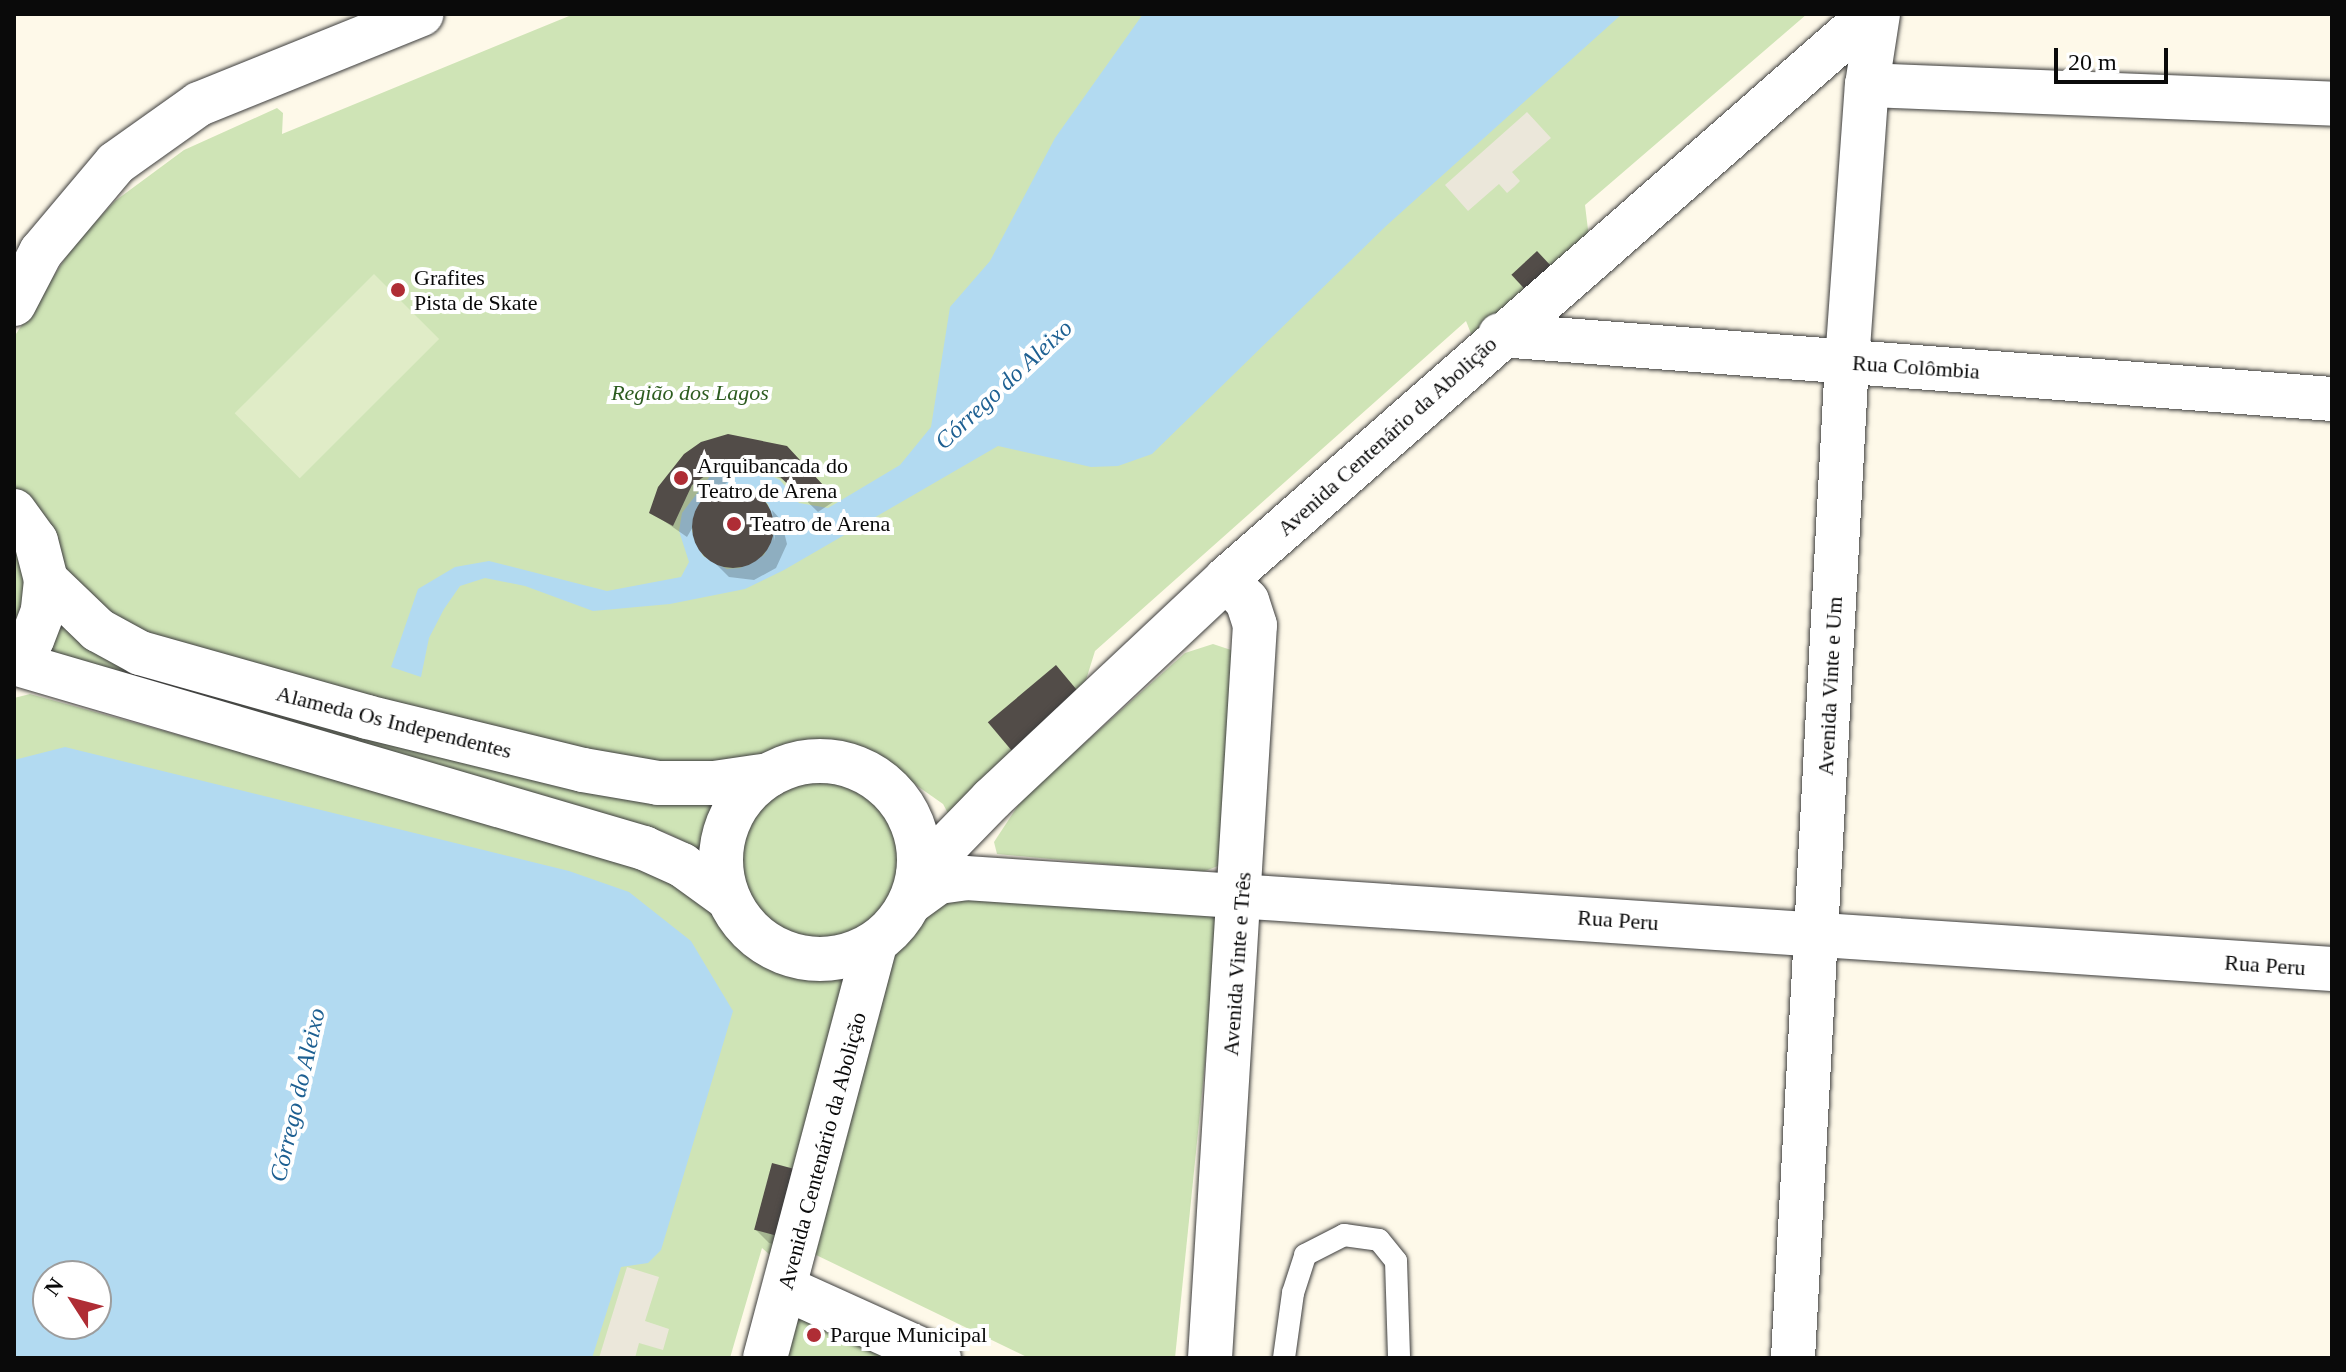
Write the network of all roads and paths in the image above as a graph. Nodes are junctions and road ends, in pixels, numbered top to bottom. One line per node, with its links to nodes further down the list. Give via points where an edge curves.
1 (422, 14): 6 (street, via 199,104 116,163 41,252)
2 (1871, 14): 7 (street, Avenida Centenário da Abolição)
3 (1878, 14): 4 (street, Avenida Vinte e Um)
4 (1867, 85): 5 (street); 8 (street, Avenida Vinte e Um)
5 (2332, 104)
6 (14, 304)
7 (1500, 335): 8 (street, Rua Colômbia); 11 (street, Avenida Centenário da Abolição)
8 (1847, 362): 9 (street, Rua Colômbia); 18 (street, Avenida Vinte e Um)
9 (2332, 399)
10 (14, 511): 12 (street, via 36,541)
11 (1226, 579): 15 (street, Avenida Centenário da Abolição, via 992,799); 16 (street, Avenida Vinte e Três, via 1247,601 1255,625)
12 (46, 580): 13 (street, via 43,611 32,639); 14 (street, Alameda Os Independentes, via 98,630 140,653 367,717 658,783 714,783)
13 (14, 663): 17 (street, via 644,848 682,865)
14 (769, 775): 15 (street, via 790,766 835,762 878,779 908,813 919,848); 17 (street, via 736,808 726,829 722,864)
15 (914, 888): 16 (street, Rua Peru, via 966,878); 19 (street)
16 (1242, 895): 18 (street, Rua Peru); 24 (street, Avenida Vinte e Três)
17 (728, 898): 19 (street, via 743,924 790,956 834,958)
18 (1816, 934): 20 (street, Rua Peru); 27 (street, Avenida Vinte e Um)
19 (875, 944): 21 (street, Avenida Centenário da Abolição)
20 (2332, 969)
21 (785, 1288): 22 (street, Avenida Centenário da Abolição); 23 (street)
22 (765, 1358)
23 (939, 1358)
24 (1210, 1358)
25 (1284, 1358): 26 (lane, via 1293,1293 1305,1255 1344,1235 1379,1240 1396,1261)
26 (1399, 1358)
27 (1793, 1358)

